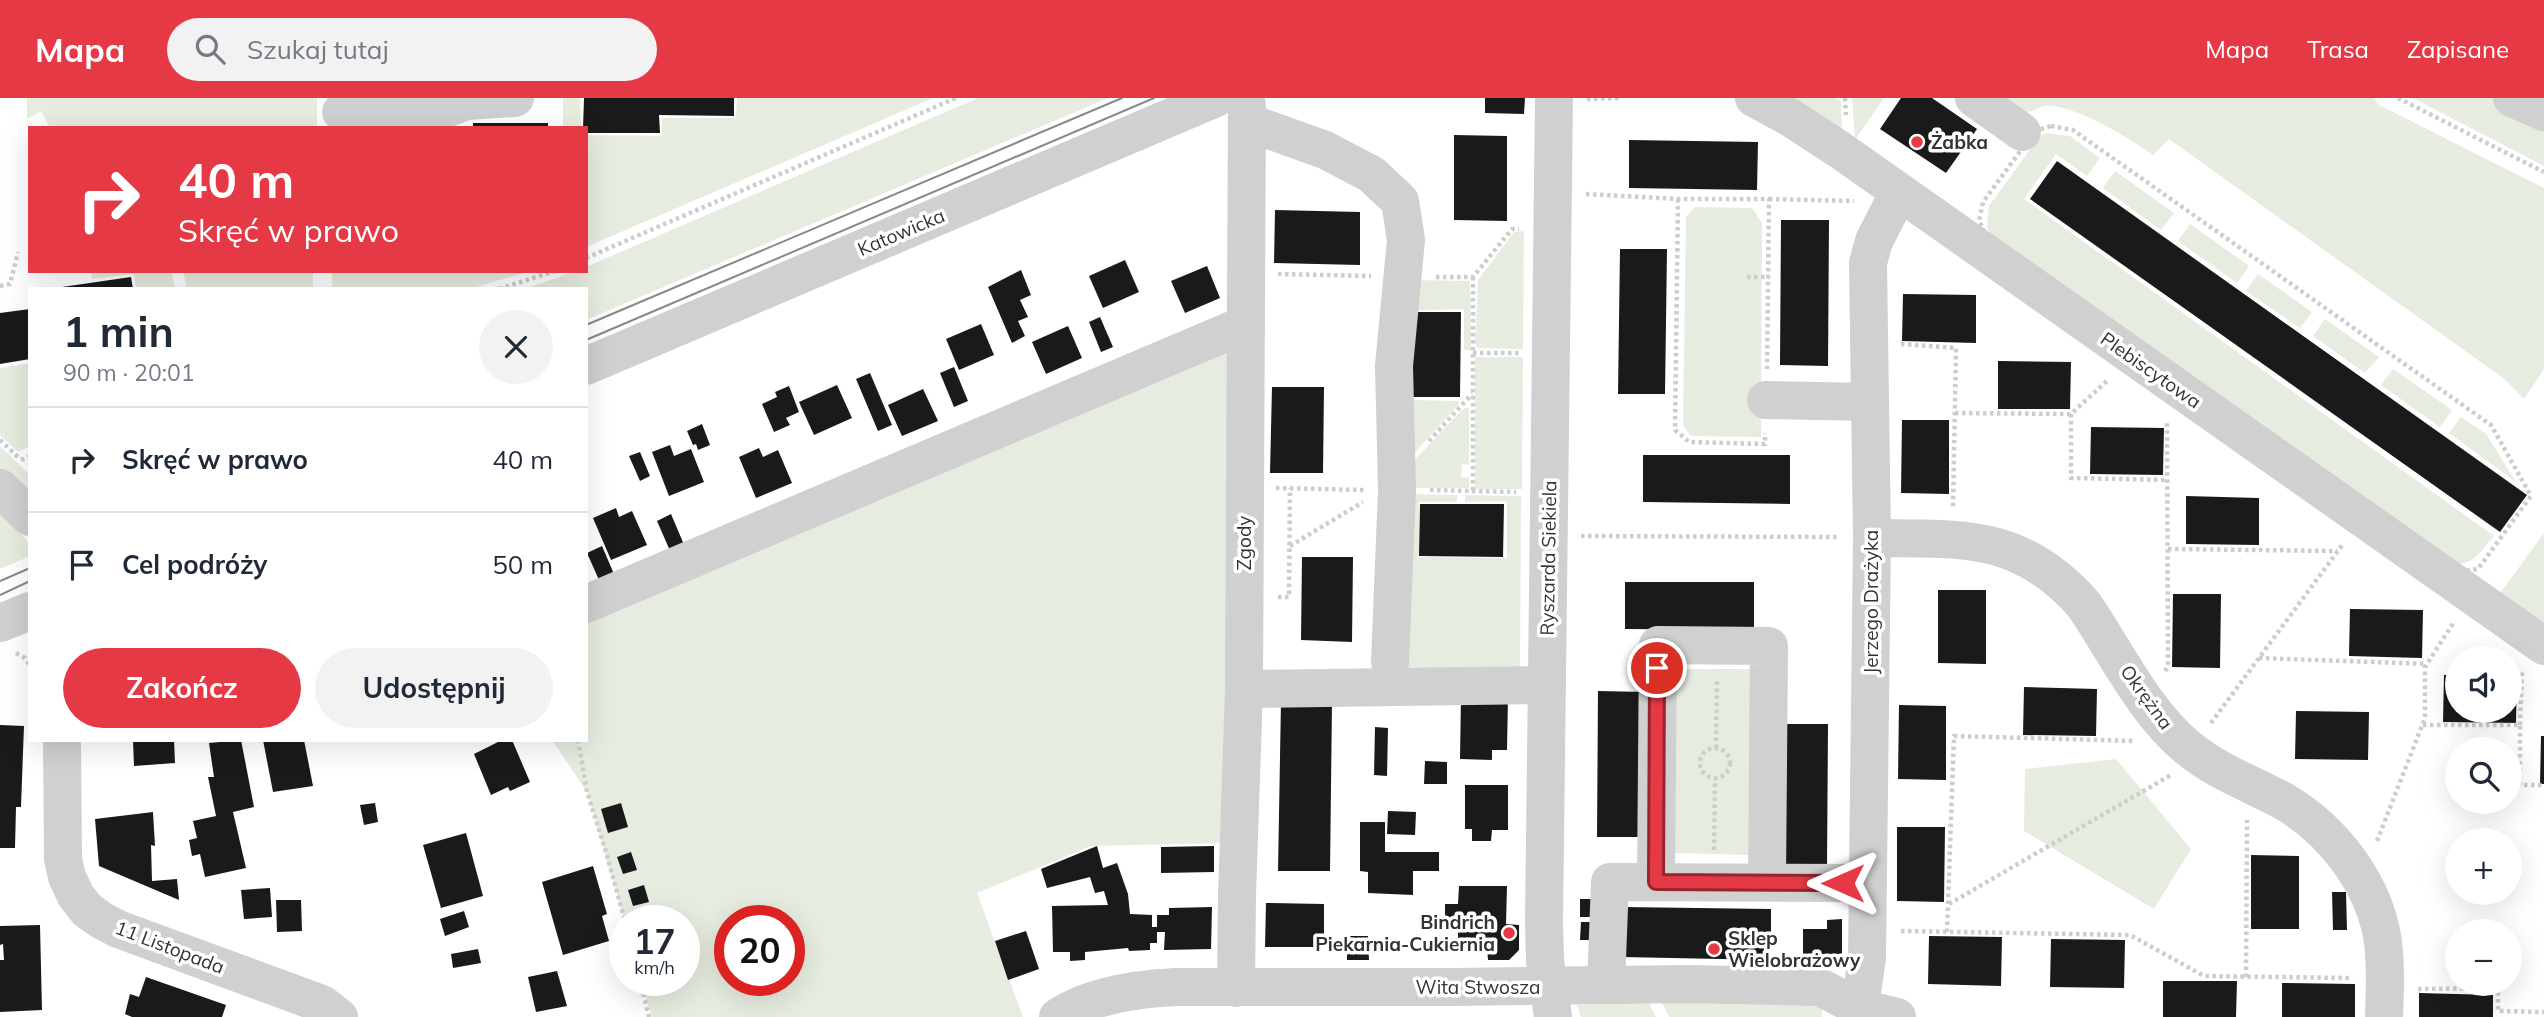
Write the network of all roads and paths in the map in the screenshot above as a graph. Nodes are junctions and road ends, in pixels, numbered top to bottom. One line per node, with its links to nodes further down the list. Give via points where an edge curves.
1 (515, 98): 11 (street, via 467,101 439,111)
2 (957, 98): 21 (path)
3 (1216, 98): 34 (street, Katowicka)
4 (1565, 98): 5 (path); 71 (street, Ryszarda Siekiela)
5 (1622, 98)
6 (1754, 98): 16 (street, Plebiscytowa, via 1791,118)
7 (1974, 98): 13 (street)
8 (2398, 98): 14 (path)
9 (2512, 98): 12 (street)
10 (1245, 110): 24 (street, via 1371,174 1400,201 1406,240); 30 (street, Zgody)
11 (341, 112)
12 (2544, 112)
13 (2022, 132)
14 (2544, 172)
15 (1575, 194): 17 (path)
16 (1881, 197): 18 (path); 38 (street, Jerzego Drażyka, via 1868,263); 66 (street, Plebiscytowa)
17 (1678, 199): 18 (path); 42 (path, via 1675,430 1689,442 1765,444)
18 (1769, 200): 27 (path)
19 (1512, 229): 25 (path)
20 (18, 252): 28 (path, via 10,285)
21 (588, 257)
22 (549, 273): 29 (path)
23 (1271, 274): 24 (path)
24 (1402, 276): 25 (path); 48 (street)
25 (1473, 277): 33 (path)
26 (1747, 277): 27 (path)
27 (1769, 277): 37 (path)
28 (0, 286)
29 (505, 287)
30 (1244, 325): 61 (street); 72 (street, Zgody)
31 (1889, 343): 39 (path, via 1956,348)
32 (1516, 353): 33 (path)
33 (1473, 354): 36 (path)
34 (588, 365)
35 (2116, 373): 40 (path)
36 (1473, 393): 48 (path); 50 (path)
37 (1766, 400): 38 (street)
38 (1870, 402): 55 (street, Jerzego Drażyka)
39 (1955, 413): 40 (path); 53 (path)
40 (2071, 414): 47 (path, via 2071,478)
41 (2167, 418): 47 (path)
42 (1765, 439)
43 (0, 440): 46 (path)
44 (28, 458): 46 (path)
45 (28, 469): 46 (path)
46 (11, 474): 52 (street)
47 (2167, 480): 58 (path)
48 (1384, 487): 57 (path); 68 (street)
49 (1290, 488): 57 (path)
50 (1473, 491)
51 (2531, 496): 51 (path, via 2491,425 2073,130 2051,126 2035,131 1983,202 1979,221 1992,245 2459,571 2478,569)
52 (28, 512)
53 (1953, 516)
54 (1573, 536): 55 (path)
55 (1872, 538): 75 (street, Okrężna, via 1963,539 1992,544 2034,561 2084,605 2153,709); 86 (street, Jerzego Drażyka)
56 (2348, 538): 59 (path)
57 (1289, 547): 60 (path, via 1289,597)
58 (2168, 549): 59 (path); 70 (path, via 2168,669)
59 (2338, 551): 67 (path)
60 (1277, 597)
61 (588, 603)
62 (28, 612): 64 (street)
63 (2459, 613): 69 (path)
64 (0, 623)
65 (1717, 645): 78 (path); 83 (street, via 1658,645); 85 (street, via 1769,646)
66 (2533, 652): 73 (path)
67 (2259, 658): 69 (path); 75 (path)
68 (1390, 662)
69 (2427, 664): 74 (path)
70 (2158, 677)
71 (1546, 685): 72 (street); 96 (street, Ryszarda Siekiela, via 1544,922)
72 (1244, 689): 93 (street, Zgody)
73 (2521, 725): 74 (path); 81 (path, via 2520,785)
74 (2423, 726): 82 (path)
75 (2194, 741): 80 (street, Okrężna); 87 (path); 87 (path, via 1954,736)
76 (62, 742): 99 (street, 11 Listopada, via 62,859 76,896 87,910 118,929 322,1004)
77 (578, 742): 88 (path, via 587,792)
78 (1716, 748): 79 (path, via 1725,752 1730,766 1725,775); 79 (path, via 1706,751 1699,763 1706,776)
79 (1715, 779): 84 (path)
80 (2248, 784): 91 (path); 94 (street, Okrężna, via 2306,817 2333,840 2354,868 2378,919)
81 (2544, 785)
82 (2376, 842)
83 (1656, 882): 84 (street); 92 (street, via 1610,882)
84 (1714, 882): 85 (street)
85 (1767, 883): 86 (street)
86 (1868, 883): 97 (street, Jerzego Drażyka, via 1867,957)
87 (1948, 904): 90 (path)
88 (621, 905)
89 (1900, 931): 90 (path)
90 (1947, 932): 91 (path, via 2130,935 2204,976)
91 (2246, 977): 94 (path)
92 (1606, 985): 96 (street, Wita Stwosza); 97 (street, Wita Stwosza, via 1820,987)
93 (1236, 988): 96 (street, Wita Stwosza); 101 (street, Wita Stwosza, via 1131,990)
94 (2393, 995): 98 (path, via 2498,988 2498,1012)
95 (644, 996): 100 (path)
96 (1550, 1002)
97 (1858, 1012): 102 (street, Wita Stwosza)
98 (2544, 1013)
99 (339, 1017)
100 (649, 1017)
101 (1058, 1017)
102 (1897, 1017)

